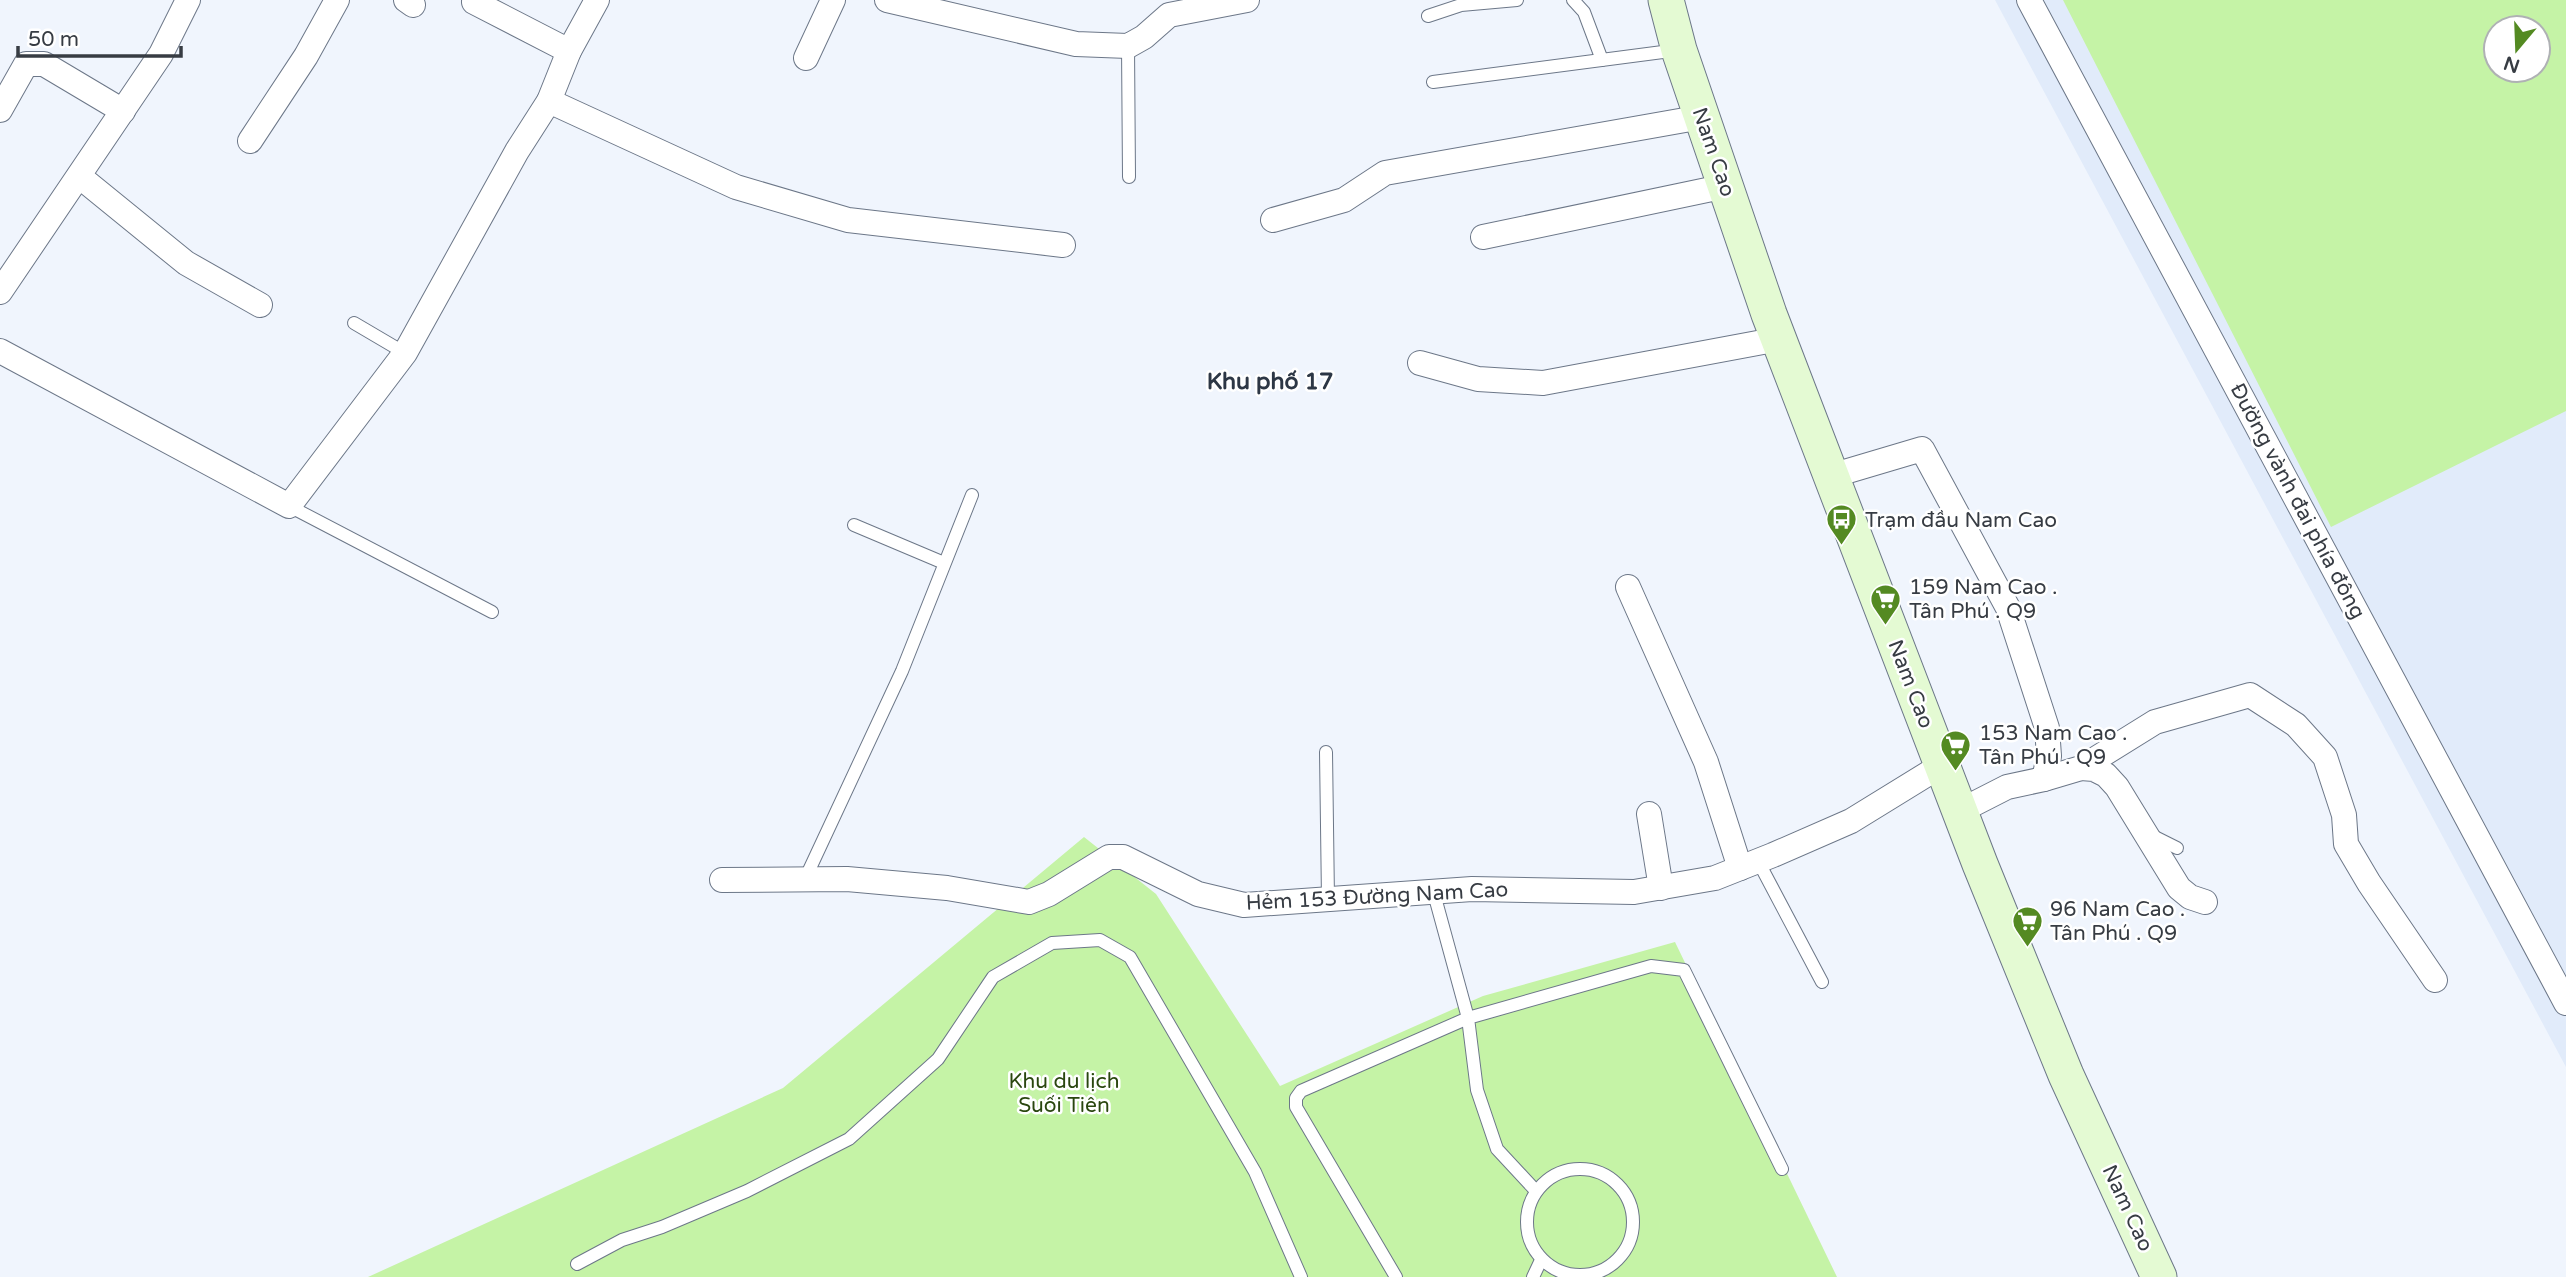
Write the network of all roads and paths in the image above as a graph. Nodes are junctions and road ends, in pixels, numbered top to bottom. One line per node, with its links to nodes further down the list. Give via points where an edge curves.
1 (188, 0): 22 (street, via 161,54)
2 (337, 0): 24 (street)
3 (597, 0): 16 (street)
4 (833, 0): 17 (street)
5 (887, 0): 14 (street, via 1076,44)
6 (1247, 0): 12 (street)
7 (1517, 0): 13 (lane, via 1461,5)
8 (1573, 0): 18 (lane, via 1584,12)
9 (1666, 0): 15 (street, Nam Cao)
10 (2029, 0): 62 (street, Đường vành đai phía đông)
11 (474, 2): 16 (street)
12 (1182, 6): 14 (street)
13 (1428, 16)
14 (1128, 46): 26 (lane)
15 (1679, 50): 18 (lane); 23 (street, Nam Cao)
16 (569, 51): 20 (street)
17 (806, 58)
18 (1602, 60): 19 (lane)
19 (1433, 82)
20 (549, 101): 30 (street, via 736,187 848,220); 36 (street)
21 (0, 110): 22 (street, via 26,64 44,64)
22 (123, 111): 25 (street)
23 (1702, 117): 27 (street, Nam Cao); 28 (street, via 1385,173 1344,200)
24 (250, 141)
25 (79, 176): 31 (street); 32 (street, via 186,263)
26 (1129, 177)
27 (1726, 186): 29 (street); 34 (street, Nam Cao)
28 (1273, 220)
29 (1483, 237)
30 (1063, 245)
31 (0, 292)
32 (260, 305)
33 (354, 323): 36 (lane)
34 (1779, 339): 37 (street, via 1543,383 1478,379); 38 (street, Nam Cao)
35 (0, 351): 40 (street)
36 (405, 353): 40 (street)
37 (1420, 363)
38 (1831, 476): 46 (street, Nam Cao); 48 (street, via 1922,449 2008,608 2047,728 2049,757)
39 (972, 495): 42 (lane)
40 (289, 506): 44 (lane)
41 (854, 525): 42 (lane)
42 (944, 563): 55 (lane, via 902,671)
43 (1628, 587): 53 (street)
44 (492, 612)
45 (1326, 752): 58 (lane)
46 (1942, 765): 49 (street, Nam Cao); 53 (street, Hẻm 153 Đường Nam Cao, via 1851,821)
47 (2081, 768): 48 (street); 51 (street, via 2106,775); 60 (street, via 2155,722 2250,695 2296,725 2325,757 2344,815 2346,844)
48 (2044, 779): 49 (street, via 2007,787)
49 (1960, 811): 72 (street, Nam Cao, via 2066,1074)
50 (1649, 814): 56 (street)
51 (2145, 831): 52 (lane); 59 (street, via 2179,888)
52 (2177, 848)
53 (1749, 865): 56 (street, Hẻm 153 Đường Nam Cao, via 1716,878); 61 (lane)
54 (722, 880): 55 (street, Hẻm 153 Đường Nam Cao)
55 (805, 880): 58 (street, Hẻm 153 Đường Nam Cao, via 947,888 1029,902 1109,857 1123,858 1198,894 1244,905)
56 (1661, 888): 57 (street, Hẻm 153 Đường Nam Cao, via 1634,892)
57 (1433, 890): 58 (street, Hẻm 153 Đường Nam Cao); 63 (lane)
58 (1328, 899)
59 (2205, 902)
60 (2435, 980)
61 (1822, 982)
62 (2566, 1003)
63 (1468, 1018): 64 (lane, via 1651,966 1684,970); 65 (lane, via 1477,1090 1497,1149); 70 (lane, via 1301,1091 1296,1098 1296,1107)
64 (1782, 1169)
65 (1535, 1191): 66 (lane, via 1527,1208 1526,1226); 68 (lane, via 1557,1173 1584,1168 1618,1184 1629,1199 1632,1236 1624,1253)
66 (1541, 1260): 68 (lane, via 1557,1270); 71 (lane)
67 (577, 1264): 69 (lane, via 622,1240 747,1191 849,1139 938,1059 993,977 1052,943 1100,940 1130,957 1255,1172)
68 (1595, 1275)
69 (1301, 1277)
70 (1396, 1277)
71 (1533, 1277)
72 (2159, 1277)

